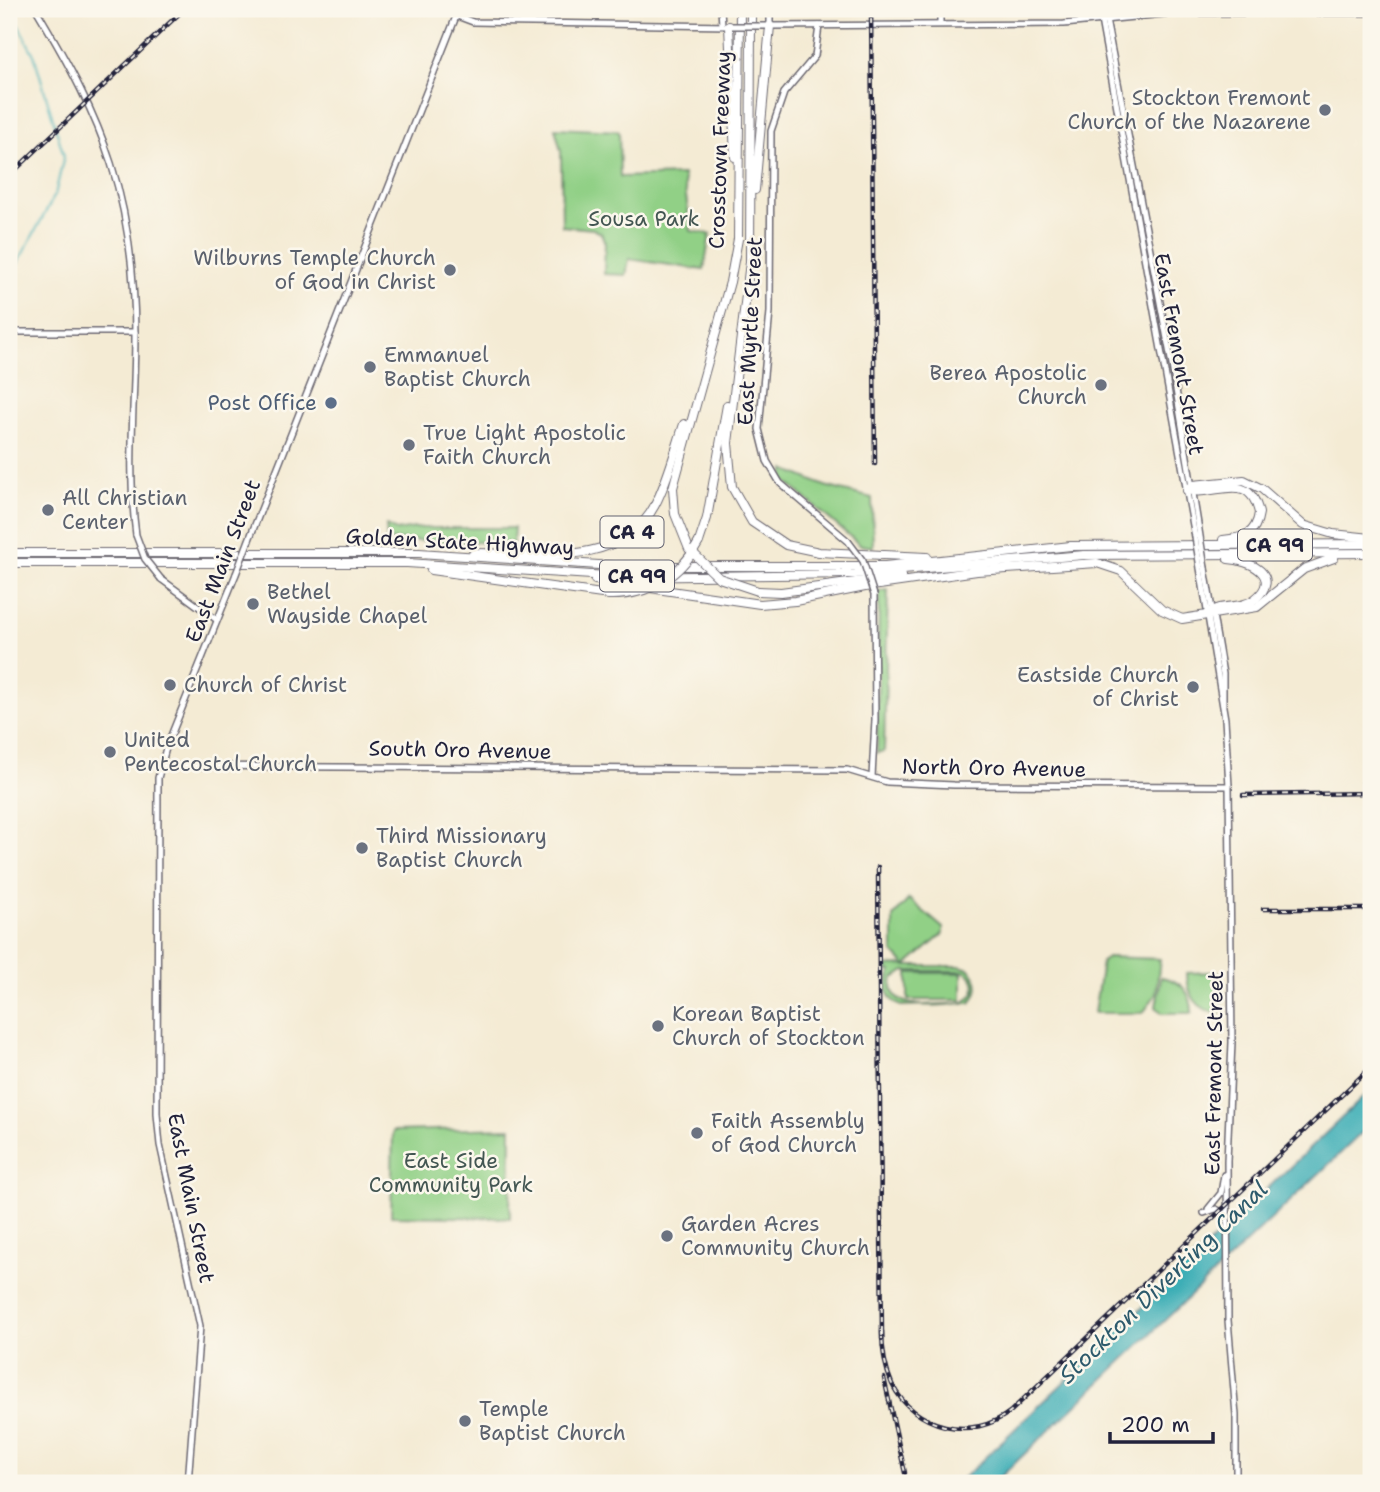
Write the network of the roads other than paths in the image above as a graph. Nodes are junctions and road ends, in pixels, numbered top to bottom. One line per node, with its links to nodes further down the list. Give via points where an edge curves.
1 (36, 9): 20 (street, via 91,106 115,168 131,253)
2 (459, 9): 10 (street, East Main Street)
3 (721, 9): 13 (street)
4 (740, 9): 16 (highway, Crosstown Freeway / CA 4)
5 (751, 9): 17 (highway, Crosstown Freeway / CA 4)
6 (771, 9): 14 (street)
7 (940, 9): 12 (street)
8 (1101, 9): 11 (street, East Fremont Street)
9 (1371, 13): 11 (street, via 1174,13)
10 (457, 16): 13 (street, via 473,22); 36 (street, East Main Street, bridge)
11 (1103, 19): 12 (street, via 1065,24); 22 (street, East Fremont Street)
12 (940, 23): 15 (street)
13 (728, 25): 14 (street, bridge); 16 (highway)
14 (768, 26): 15 (street); 17 (highway)
15 (819, 26): 39 (street, East Myrtle Street, bridge, via 815,56 784,93 771,131 770,312 759,429 764,454 780,483 848,541 863,561 874,595)
16 (739, 223): 21 (highway, Crosstown Freeway / CA 4, via 733,267)
17 (750, 253): 18 (highway, Crosstown Freeway / CA 4)
18 (744, 316): 30 (highway, via 727,461 736,497 752,522 778,541 811,551); 31 (highway, CA 4, bridge, via 707,519 685,563 665,580 637,592 609,596)
19 (9, 332): 20 (street)
20 (135, 332): 36 (street, bridge, via 136,535 145,559 161,579)
21 (715, 332): 27 (highway, CA 4, via 659,495 629,534 582,553); 33 (highway, bridge, via 673,488 675,514 689,549 719,578 758,592 904,576)
22 (1191, 489): 23 (highway, via 1244,480 1262,489 1303,525); 25 (highway, via 1243,489 1257,502 1258,523 1244,537); 35 (street, East Fremont Street, bridge)
23 (1371, 538)
24 (1371, 544): 25 (highway, Golden State Highway / CA 99)
25 (1178, 545): 30 (highway, Golden State Highway / CA 99, via 1052,547)
26 (9, 553): 27 (highway, Golden State Highway / CA 99)
27 (419, 553): 30 (highway, Golden State Highway / CA 99, via 614,566 885,566)
28 (1202, 554): 29 (highway, Golden State Highway / CA 99); 33 (highway, Golden State Highway / CA 99, via 1049,556); 35 (highway, via 1253,563 1264,577 1254,600)
29 (1371, 554): 35 (highway, via 1316,562 1257,607)
30 (949, 559)
31 (348, 562): 32 (highway, Golden State Highway / CA 99); 34 (highway, Golden State Highway / CA 99)
32 (9, 563)
33 (925, 569): 34 (highway, Golden State Highway / CA 99, via 855,574)
34 (576, 575): 35 (highway, via 760,604 977,571 1097,563 1121,571 1170,616 1182,619)
35 (1211, 613): 40 (street, East Fremont Street)
36 (217, 620): 37 (street, East Main Street)
37 (160, 766): 38 (street, South Oro Avenue); 43 (street, East Main Street, via 157,1114 200,1326)
38 (760, 769): 39 (street, North Oro Avenue, via 847,770)
39 (872, 777): 40 (street, North Oro Avenue, via 887,782 954,785)
40 (1229, 786): 41 (street, East Fremont Street, via 1232,1042)
41 (1228, 1144): 42 (street, East Fremont Street); 42 (street, via 1223,1187 1206,1211 1216,1209)
42 (1228, 1218): 44 (street, East Fremont Street)
43 (188, 1483)
44 (1236, 1483)

